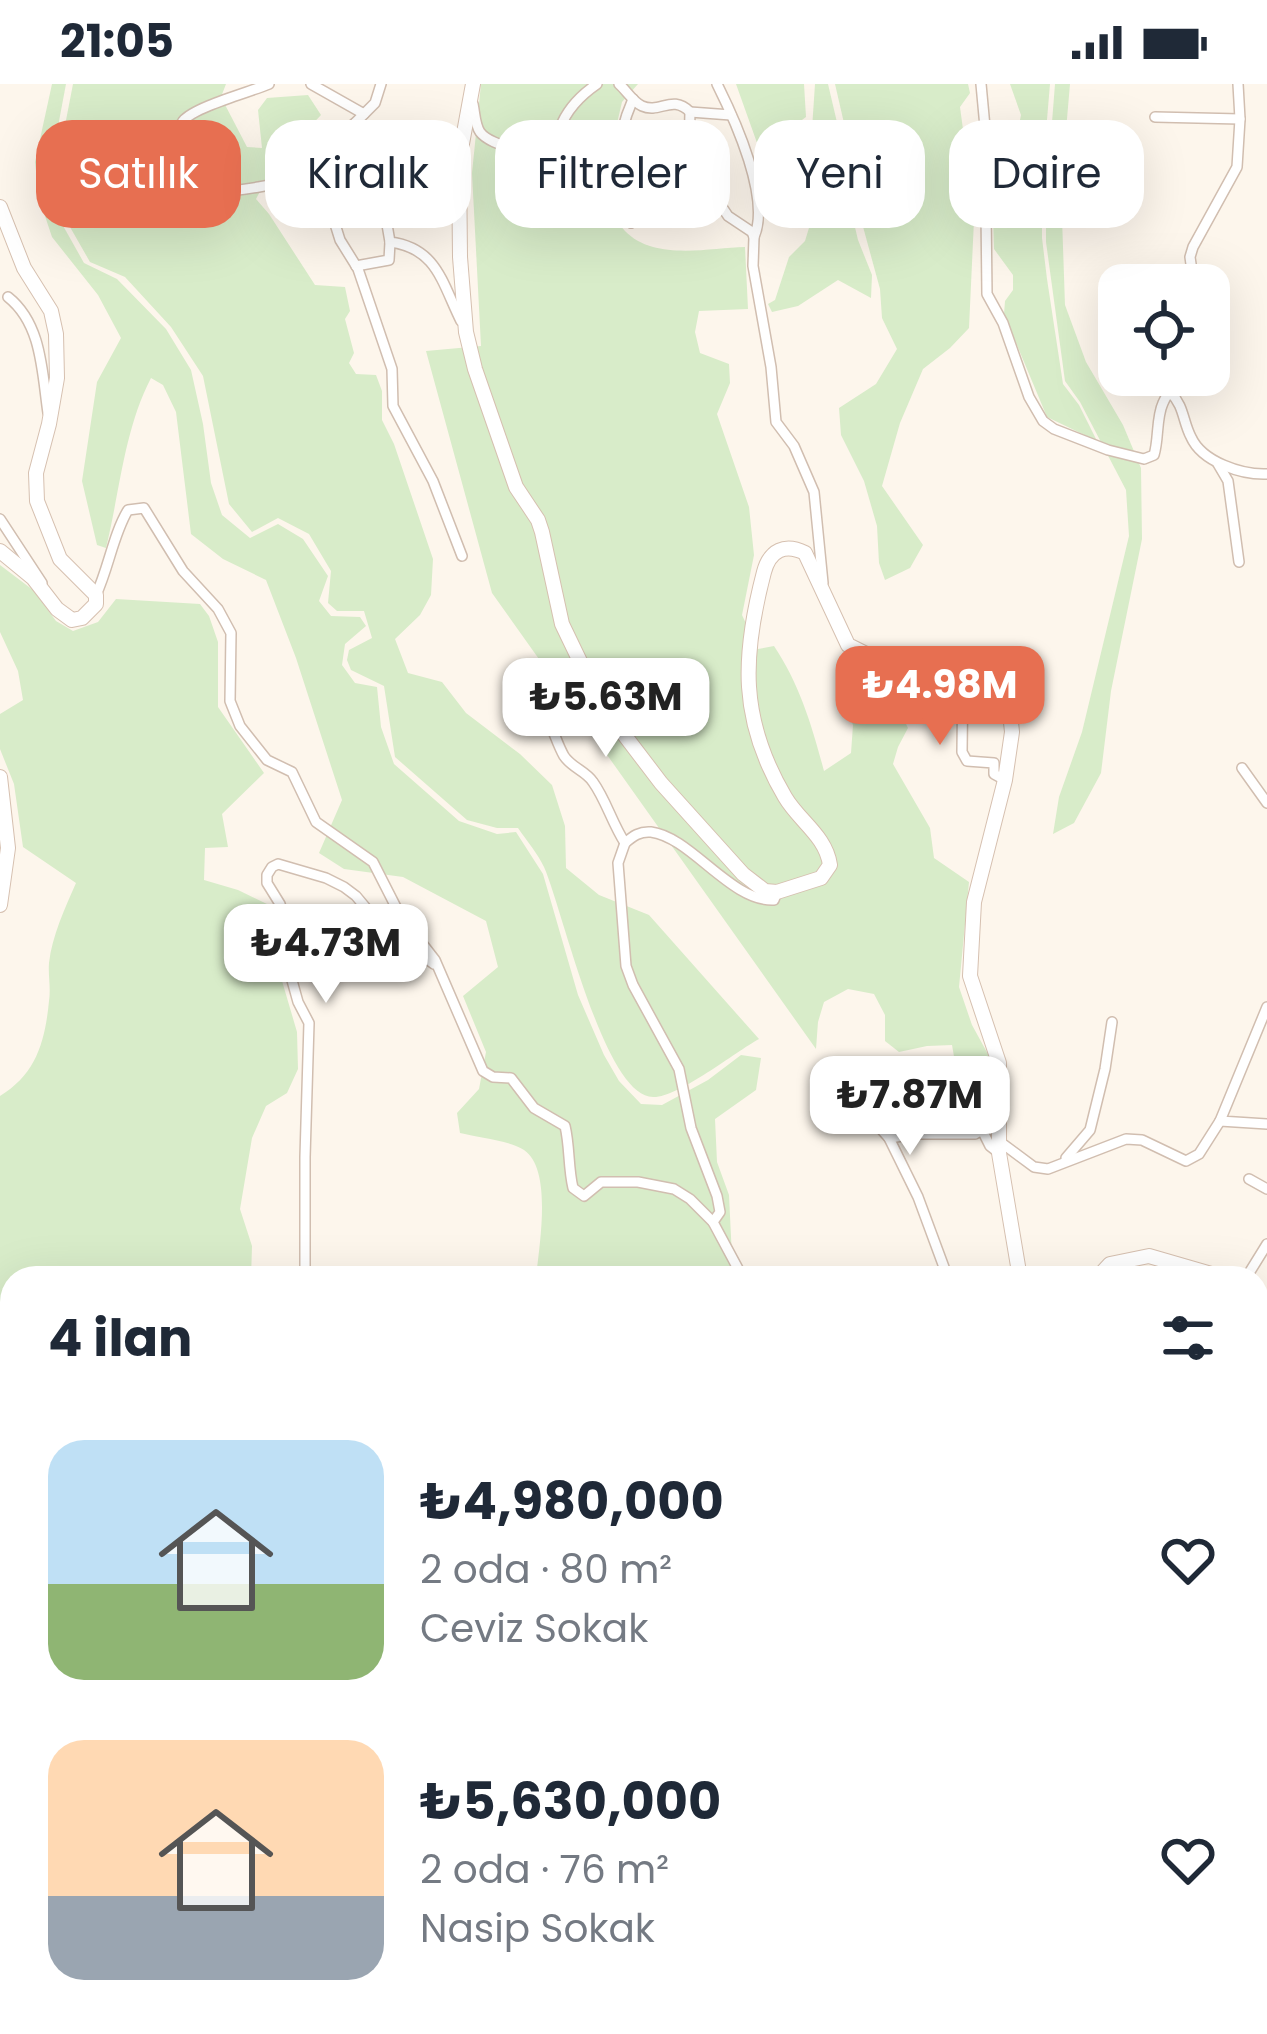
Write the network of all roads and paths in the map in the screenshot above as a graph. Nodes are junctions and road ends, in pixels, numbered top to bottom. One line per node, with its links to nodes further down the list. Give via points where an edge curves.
1 (269, 84): 18 (street, via 194,112 176,136 200,189)
2 (311, 84): 14 (street)
3 (381, 84): 14 (street)
4 (597, 84): 9 (street, via 540,152 482,134)
5 (620, 84): 10 (street)
6 (717, 84): 12 (street)
7 (981, 84): 29 (street, via 987,293 1043,421 1144,460 1157,448)
8 (1238, 84): 15 (street)
9 (472, 88): 28 (street, via 459,160)
10 (633, 99): 11 (street); 16 (street)
11 (690, 112): 12 (street); 17 (street)
12 (731, 115): 23 (street, via 754,184)
13 (1155, 117): 15 (street)
14 (359, 119)
15 (1240, 119): 25 (street, via 1237,167)
16 (625, 120)
17 (690, 120)
18 (265, 185)
19 (0, 207): 31 (street, via 51,311 57,378)
20 (730, 217): 23 (street)
21 (337, 228): 26 (street)
22 (389, 228): 24 (street)
23 (754, 236): 38 (street, via 776,422 814,492)
24 (390, 242): 26 (street, via 388,260); 28 (street, via 428,257)
25 (1191, 264)
26 (356, 266): 36 (street, via 392,369 393,406)
27 (8, 297): 31 (street, via 38,346)
28 (466, 332): 48 (street, via 516,488 542,532 562,624 600,703 743,874)
29 (1170, 396)
30 (1175, 396): 32 (street, via 1193,442)
31 (50, 424): 39 (street, via 37,501 60,560)
32 (1215, 459): 33 (street); 37 (street, via 1228,481)
33 (1267, 474)
34 (0, 519): 40 (street)
35 (0, 551): 40 (street)
36 (462, 556)
37 (1239, 562)
38 (823, 589): 41 (street, via 854,650); 48 (street, via 805,553 780,549 767,560 753,611 746,679 756,736 830,865 821,878)
39 (96, 595): 40 (street, via 96,604 72,620); 50 (street, via 123,518 144,508 231,633 230,701 240,726 267,760 292,772 316,822 373,862)
40 (49, 599)
41 (963, 666): 45 (street, via 996,674 1008,693); 45 (street, via 962,752 968,761 994,763)
42 (543, 712): 47 (street)
43 (1242, 768): 46 (street)
44 (0, 778): 49 (street, via 8,848)
45 (1005, 780): 57 (street, via 974,902 970,976 999,1063)
46 (1267, 803)
47 (626, 843): 48 (street, via 655,833 748,894 768,902); 61 (street, via 618,863 626,966 679,1070 717,1196)
48 (778, 892)
49 (0, 905)
50 (438, 966): 61 (street, via 483,1071 511,1078 534,1108 565,1126 573,1188 584,1196 602,1182 674,1189); 62 (street, via 381,926 344,887 278,864 267,875 309,1023)
51 (1267, 1007): 53 (street)
52 (1112, 1022): 58 (street, via 1090,1130)
53 (1220, 1121): 54 (street); 58 (street, via 1186,1161 1126,1139)
54 (1267, 1124)
55 (982, 1130): 56 (street); 56 (street, via 982,1111 964,1079 926,1075 863,1109); 57 (street)
56 (889, 1138): 64 (street)
57 (999, 1147): 58 (street, via 1034,1167); 65 (street)
58 (1063, 1162)
59 (1249, 1179): 60 (street)
60 (1267, 1189)
61 (713, 1222): 63 (street)
62 (305, 1266)
63 (737, 1266)
64 (944, 1266)
65 (1018, 1266)
66 (1108, 1266): 67 (street, via 1150,1256)
67 (1184, 1266)

